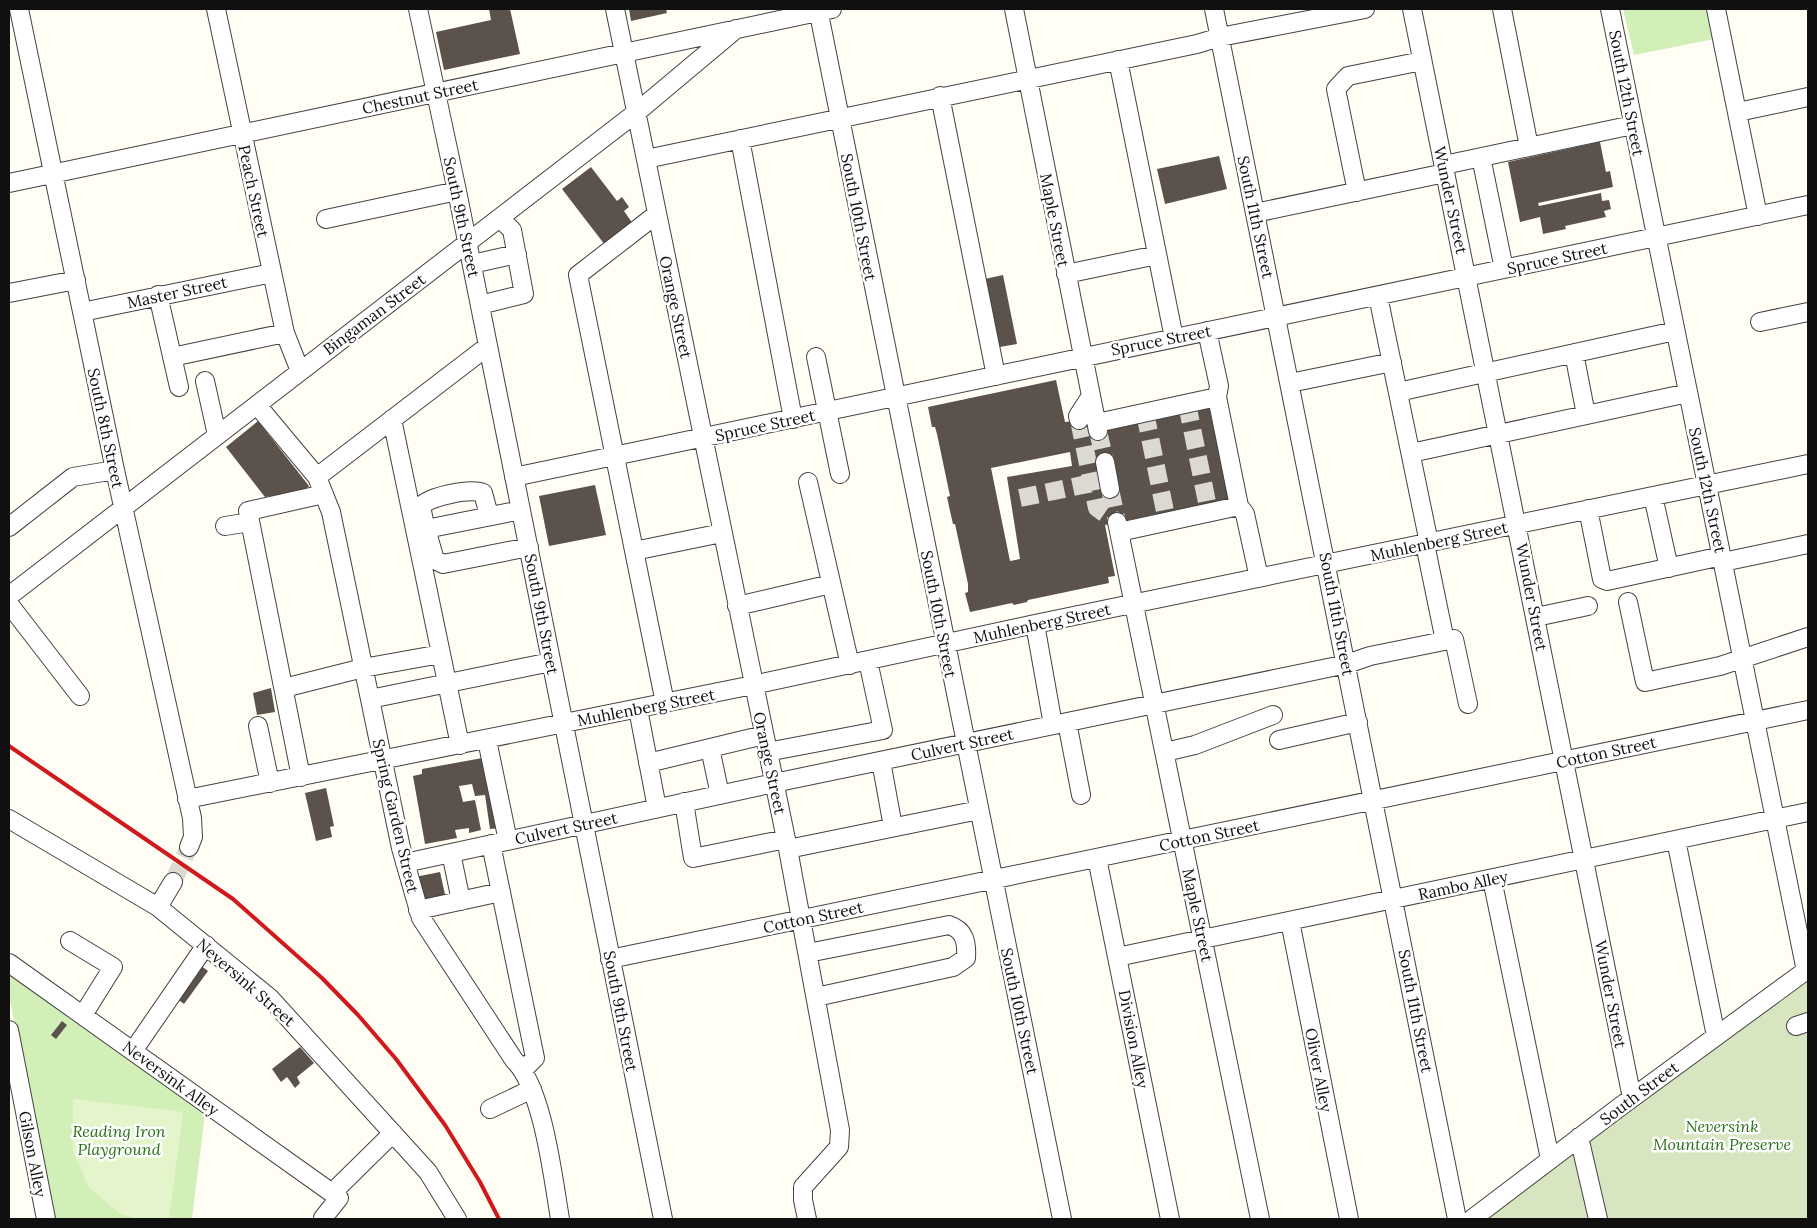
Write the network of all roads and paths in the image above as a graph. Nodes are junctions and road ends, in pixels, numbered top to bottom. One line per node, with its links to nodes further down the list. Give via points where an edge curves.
1 (19, 9): 32 (street, South 8th Street)
2 (216, 9): 26 (street, Peach Street)
3 (418, 9): 19 (street, South 9th Street)
4 (615, 9): 15 (street, Orange Street)
5 (1014, 9): 18 (street, Maple Street)
6 (1214, 9): 14 (street, South 11th Street)
7 (1365, 9): 14 (street)
8 (1412, 9): 17 (street, Wunder Street)
9 (1502, 9): 28 (street)
10 (1610, 9): 25 (street, South 12th Street)
11 (1716, 9): 23 (street)
12 (823, 10): 13 (street, Chestnut Street); 24 (street, South 10th Street)
13 (736, 29): 15 (street, Chestnut Street); 22 (street, Bingaman Street)
14 (1220, 37): 16 (street); 37 (street, South 11th Street)
15 (624, 52): 19 (street, Chestnut Street); 22 (street, Orange Street)
16 (1118, 60): 18 (street); 45 (street)
17 (1422, 62): 31 (street, Wunder Street); 35 (street, via 1348,76 1336,89)
18 (1027, 79): 20 (street); 49 (street, Maple Street)
19 (436, 92): 26 (street, Chestnut Street); 34 (street, South 9th Street)
20 (940, 96): 24 (street); 72 (street)
21 (1808, 97): 23 (street)
22 (637, 112): 30 (street, Orange Street); 40 (street, Bingaman Street)
23 (1738, 112): 39 (street)
24 (839, 118): 27 (street); 79 (street, South 10th Street)
25 (1633, 125): 28 (street); 42 (street, South 12th Street)
26 (242, 134): 32 (street, Chestnut Street); 48 (street, Peach Street)
27 (740, 139): 30 (street); 85 (street)
28 (1529, 147): 29 (street)
29 (1481, 157): 31 (street); 47 (street)
30 (646, 159): 38 (street, Orange Street)
31 (1444, 169): 35 (street); 50 (street, Wunder Street)
32 (52, 174): 33 (street, Chestnut Street); 51 (street, South 8th Street)
33 (9, 183)
34 (457, 191): 41 (street); 43 (street, South 9th Street)
35 (1357, 192): 37 (street)
36 (1808, 205): 39 (street, Spruce Street)
37 (1255, 213): 58 (street, South 11th Street)
38 (657, 214): 89 (street, Orange Street); 91 (street, via 578,275)
39 (1758, 216): 42 (street, Spruce Street)
40 (499, 218): 43 (street, Bingaman Street); 44 (street, via 512,230)
41 (326, 219)
42 (1656, 237): 47 (street, Spruce Street); 61 (street, South 12th Street)
43 (468, 243): 46 (street, South 9th Street); 70 (street, Bingaman Street)
44 (517, 254): 46 (street); 55 (street, via 524,294)
45 (1157, 255): 49 (street); 63 (street)
46 (472, 264): 55 (street, South 9th Street)
47 (1504, 269): 50 (street, Spruce Street)
48 (272, 273): 53 (street, Master Street); 62 (street, Peach Street)
49 (1066, 274): 67 (street, Maple Street)
50 (1467, 277): 54 (street, Spruce Street); 71 (street, Wunder Street)
51 (76, 280): 52 (street); 56 (street, South 8th Street)
52 (9, 293)
53 (158, 295): 56 (street, Master Street); 66 (street)
54 (1378, 296): 58 (street, Spruce Street); 69 (street)
55 (480, 305): 64 (street, South 9th Street)
56 (82, 312): 94 (street, South 8th Street)
57 (1808, 312): 59 (street)
58 (1277, 317): 60 (street, Spruce Street); 74 (street, South 11th Street)
59 (1760, 322)
60 (1207, 331): 63 (street, Spruce Street); 80 (street, via 1219,386)
61 (1675, 331): 65 (street); 77 (street, South 12th Street)
62 (285, 333): 66 (street); 70 (street, Peach Street)
63 (1174, 338): 67 (street, Spruce Street)
64 (488, 346): 84 (street); 97 (street, South 9th Street)
65 (1574, 353): 71 (street); 83 (street)
66 (172, 356): 75 (street)
67 (1083, 356): 72 (street, Spruce Street); 78 (street, Maple Street)
68 (816, 357): 82 (street)
69 (1392, 362): 74 (street); 76 (street)
70 (300, 372): 81 (street, Bingaman Street)
71 (1486, 373): 76 (street); 87 (street, Wunder Street)
72 (996, 376): 79 (street, Spruce Street)
73 (205, 382): 88 (street)
74 (1290, 383): 119 (street, South 11th Street)
75 (179, 387)
76 (1398, 392): 90 (street)
77 (1688, 393): 83 (street); 99 (street, South 12th Street)
78 (1091, 396): 80 (street, Maple Street, via 1098,427); 86 (street, via 1078,416)
79 (895, 397): 82 (street, Spruce Street); 133 (street, South 10th Street)
80 (1217, 397): 103 (street)
81 (257, 405): 88 (street, Bingaman Street); 96 (street, Spring Garden Street)
82 (827, 411): 85 (street, Spruce Street); 95 (street)
83 (1586, 415): 87 (street)
84 (392, 419): 96 (street); 134 (street)
85 (793, 419): 89 (street, Spruce Street)
86 (1079, 420)
87 (1499, 434): 90 (street); 109 (street, Wunder Street)
88 (217, 435): 104 (street, Bingaman Street)
89 (703, 438): 91 (street, Spruce Street); 113 (street, Orange Street)
90 (1411, 453): 114 (street)
91 (614, 456): 97 (street, Spruce Street); 117 (street)
92 (1105, 462): 100 (street)
93 (1808, 464): 99 (street, Muhlenberg Street)
94 (115, 470): 104 (street, South 8th Street); 111 (street, via 73,477)
95 (840, 474)
96 (317, 477): 101 (street, Spring Garden Street)
97 (514, 477): 105 (street, South 9th Street)
98 (808, 482): 122 (street)
99 (1707, 485): 102 (street, Muhlenberg Street); 118 (street, South 12th Street)
100 (1110, 489)
101 (324, 494): 108 (street, via 248,511); 140 (street, Spring Garden Street, via 331,512)
102 (1654, 496): 106 (street, Muhlenberg Street); 120 (street)
103 (1239, 506): 121 (street, via 1245,514); 126 (street, Maple Street, via 1118,527)
104 (123, 508): 123 (street, Bingaman Street); 173 (street, South 8th Street)
105 (520, 510): 107 (street); 116 (street, South 9th Street)
106 (1588, 510): 109 (street, Muhlenberg Street); 120 (street, via 1602,579 1607,581)
107 (489, 516): 112 (street); 112 (street, via 483,493 475,490 427,500 421,506)
108 (250, 522): 110 (street); 143 (street)
109 (1517, 524): 114 (street, Muhlenberg Street); 129 (street, Wunder Street)
110 (225, 526)
111 (9, 527)
112 (426, 529): 116 (street, via 435,560 443,564)
113 (722, 533): 117 (street); 127 (street, Orange Street)
114 (1427, 544): 119 (street, Muhlenberg Street); 132 (street)
115 (1808, 544): 118 (street)
116 (528, 547): 137 (street, South 9th Street)
117 (634, 551): 146 (street)
118 (1722, 559): 120 (street); 135 (street, South 12th Street)
119 (1326, 564): 121 (street, Muhlenberg Street); 138 (street, South 11th Street)
120 (1668, 568)
121 (1259, 578): 126 (street, Muhlenberg Street)
122 (831, 584): 127 (street); 139 (street)
123 (9, 596)
124 (1628, 602): 135 (street, via 1645,682)
125 (9, 604): 144 (street)
126 (1134, 604): 130 (street, Muhlenberg Street); 147 (street, Maple Street)
127 (737, 606): 142 (street, Orange Street)
128 (1588, 606): 129 (street)
129 (1536, 617): 166 (street, Wunder Street)
130 (1034, 624): 133 (street, Muhlenberg Street); 155 (street)
131 (1808, 637): 135 (street)
132 (1445, 641): 138 (street, Culvert Street, via 1370,656); 148 (street, via 1454,639)
133 (945, 644): 136 (street, Muhlenberg Street); 160 (street, South 10th Street)
134 (441, 654): 140 (street); 141 (street)
135 (1743, 660): 152 (street, South 12th Street)
136 (868, 661): 139 (street, Muhlenberg Street); 159 (street, via 883,730)
137 (551, 662): 141 (street); 154 (street, South 9th Street)
138 (1347, 664): 147 (street, Culvert Street); 153 (street, South 11th Street)
139 (850, 665): 142 (street, Muhlenberg Street)
140 (363, 668): 143 (street); 145 (street, Spring Garden Street)
141 (447, 683): 145 (street); 161 (street)
142 (754, 686): 146 (street, Muhlenberg Street); 159 (street, Orange Street)
143 (284, 688): 168 (street)
144 (80, 696)
145 (370, 699): 164 (street, Spring Garden Street)
146 (665, 704): 149 (street, Muhlenberg Street)
147 (1155, 704): 155 (street, Culvert Street); 163 (street, Maple Street)
148 (1468, 704)
149 (638, 709): 154 (street, Muhlenberg Street); 167 (street)
150 (1808, 710): 152 (street, Cotton Street)
151 (1273, 715): 163 (street, via 1195,746)
152 (1754, 721): 166 (street, Cotton Street); 180 (street, South 12th Street)
153 (1358, 722): 158 (street); 174 (street, South 11th Street)
154 (563, 724): 157 (street, Muhlenberg Street); 181 (street, South 9th Street)
155 (1060, 724): 160 (street, Culvert Street); 172 (street)
156 (258, 726): 169 (street)
157 (487, 740): 161 (street, Muhlenberg Street); 185 (street)
158 (1279, 740)
159 (766, 744): 162 (street); 170 (street, Orange Street)
160 (966, 744): 165 (street, Culvert Street); 177 (street, South 10th Street)
161 (460, 745): 164 (street, Muhlenberg Street)
162 (710, 748): 167 (street); 171 (street)
163 (1165, 752): 183 (street, Maple Street)
164 (382, 761): 168 (street, Muhlenberg Street); 191 (street, Spring Garden Street)
165 (881, 761): 170 (street, Culvert Street); 182 (street)
166 (1564, 761): 174 (street, Cotton Street); 190 (street, Wunder Street)
167 (648, 763): 176 (street)
168 (301, 777): 169 (street, Muhlenberg Street)
169 (270, 783): 173 (street, Muhlenberg Street)
170 (774, 783): 171 (street, Culvert Street); 186 (street, Orange Street)
171 (720, 795): 175 (street, Culvert Street)
172 (1081, 795)
173 (187, 799): 187 (street, South 8th Street, via 193,837)
174 (1374, 801): 183 (street, Cotton Street); 196 (street, South 11th Street)
175 (684, 802): 176 (street, Culvert Street); 186 (street, via 693,858)
176 (657, 808): 181 (street, Culvert Street)
177 (979, 810): 182 (street); 193 (street, South 10th Street)
178 (1808, 812): 180 (street, Rambo Alley)
179 (9, 819): 198 (street, Neversink Street)
180 (1775, 819): 184 (street, Rambo Alley); 209 (street, South 12th Street)
181 (583, 824): 185 (street, Culvert Street); 207 (street, South 9th Street)
182 (893, 827): 186 (street)
183 (1183, 840): 189 (street, Cotton Street); 202 (street, Maple Street)
184 (1676, 840): 190 (street, Rambo Alley); 213 (street)
185 (500, 843): 188 (street, Culvert Street); 195 (street)
186 (786, 844): 200 (street, Orange Street)
187 (189, 847)
188 (451, 853): 191 (street, Culvert Street); 197 (street)
189 (1097, 858): 193 (street, Cotton Street); 206 (street, Division Alley)
190 (1584, 859): 192 (street, Rambo Alley); 217 (street, Wunder Street)
191 (405, 863): 199 (street, Spring Garden Street)
192 (1492, 878): 196 (street, Rambo Alley); 221 (street)
193 (993, 880): 200 (street, Cotton Street); 229 (street, South 10th Street)
194 (173, 882): 198 (street)
195 (501, 892): 197 (street); 215 (street, via 535,1058)
196 (1394, 899): 201 (street, Rambo Alley); 233 (street, South 11th Street)
197 (461, 901): 199 (street)
198 (158, 907): 204 (street, Neversink Street)
199 (418, 910): 215 (street, Spring Garden Street, via 420,918 514,1060)
200 (802, 920): 205 (street, Orange Street); 207 (street, Cotton Street)
201 (1290, 921): 202 (street, Rambo Alley); 232 (street, Oliver Alley)
202 (1203, 939): 206 (street, Rambo Alley); 231 (street, Maple Street)
203 (70, 941): 211 (street, via 114,967)
204 (206, 945): 214 (street); 219 (street, Neversink Street, via 285,1012)
205 (808, 954): 210 (street, Orange Street); 210 (street, via 949,926 958,928 966,948 966,958 952,967)
206 (1117, 956): 230 (street, Division Alley)
207 (610, 959): 227 (street, South 9th Street)
208 (9, 963): 211 (street, Neversink Alley)
209 (1807, 970): 213 (street, South Street)
210 (816, 997): 228 (street, Orange Street, via 840,1130 839,1147 803,1187)
211 (83, 1015): 214 (street, Neversink Alley)
212 (9, 1030): 224 (street, Gilson Alley)
213 (1716, 1036): 217 (street, South Street)
214 (133, 1051): 222 (street, Neversink Alley)
215 (524, 1069): 216 (street, Spring Garden Street)
216 (532, 1089): 218 (street); 226 (street, Spring Garden Street)
217 (1632, 1098): 220 (street, South Street)
218 (490, 1109)
219 (393, 1133): 222 (street); 225 (street, Neversink Street, via 428,1172)
220 (1579, 1137): 221 (street, South Street); 235 (street)
221 (1550, 1159): 234 (street, South Street)
222 (332, 1193): 223 (street, via 339,1198)
223 (323, 1218)
224 (46, 1219)
225 (457, 1219)
226 (560, 1219)
227 (663, 1219)
228 (807, 1219)
229 (1062, 1219)
230 (1170, 1219)
231 (1260, 1219)
232 (1349, 1219)
233 (1457, 1219)
234 (1472, 1219)
235 (1598, 1219)

